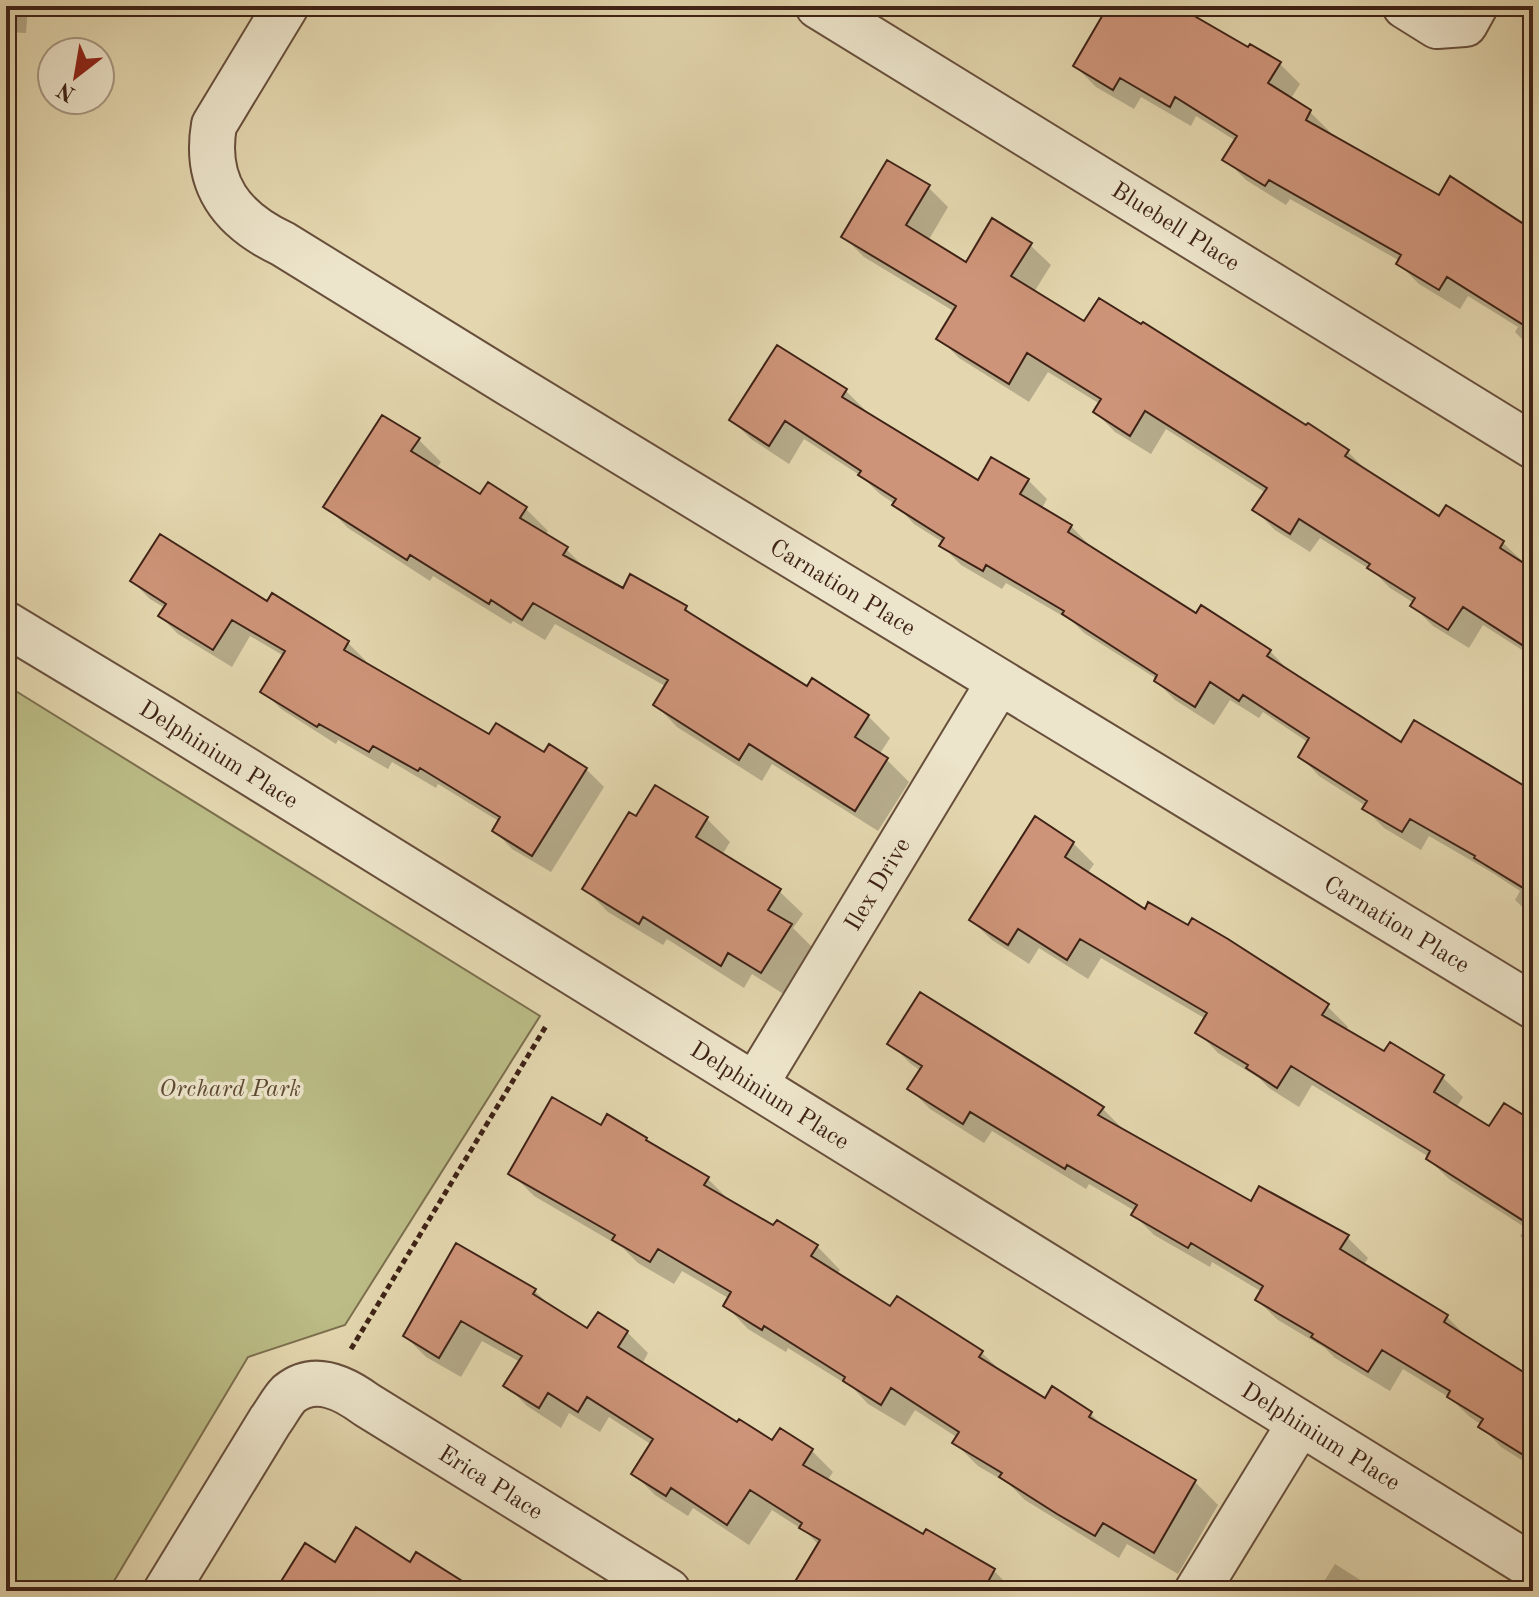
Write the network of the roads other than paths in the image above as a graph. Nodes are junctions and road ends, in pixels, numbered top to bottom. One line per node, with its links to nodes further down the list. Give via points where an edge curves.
1 (286, 6): 7 (street, Carnation Place, via 214,125 212,163 218,183 244,220)
2 (818, 6): 5 (street, Bluebell Place)
3 (1405, 6): 4 (street, via 1437,26 1465,24)
4 (1475, 6)
5 (1533, 446)
6 (6, 624): 9 (street, Delphinium Place)
7 (999, 682): 8 (street, Carnation Place); 9 (street, Ilex Drive)
8 (1533, 1006)
9 (755, 1085): 10 (street, Delphinium Place)
10 (1300, 1423): 11 (street, Delphinium Place); 14 (street)
11 (1533, 1567)
12 (166, 1591): 13 (street, Erica Place, via 270,1421 289,1394 310,1384 348,1391)
13 (668, 1591)
14 (1197, 1591)

